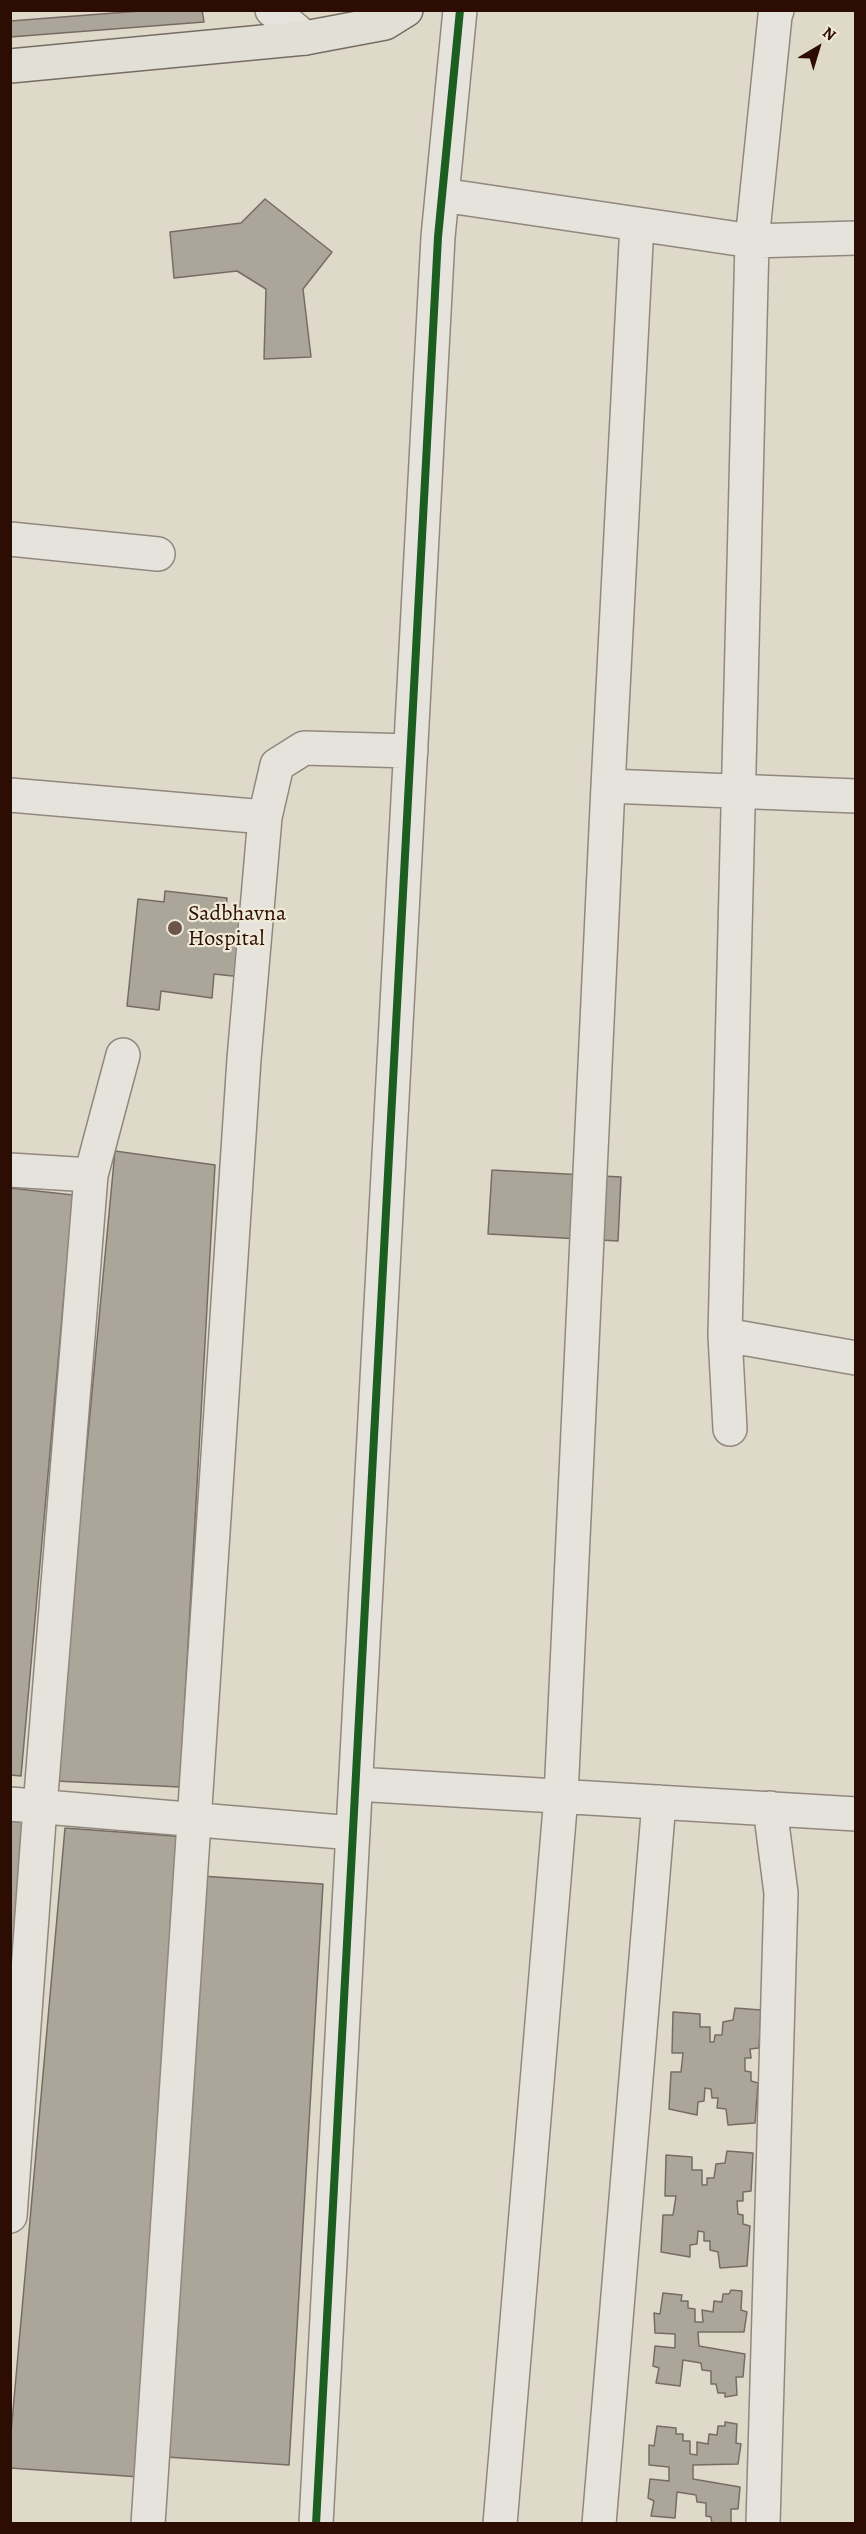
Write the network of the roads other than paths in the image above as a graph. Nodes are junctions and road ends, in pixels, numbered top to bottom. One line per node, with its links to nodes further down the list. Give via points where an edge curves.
1 (272, 10): 5 (street)
2 (406, 10): 5 (main road, via 386,23)
3 (460, 10): 7 (street)
4 (777, 10): 10 (street)
5 (305, 38): 6 (main road)
6 (10, 66)
7 (442, 195): 8 (street); 13 (street)
8 (638, 224): 10 (street); 14 (street)
9 (855, 238): 10 (street)
10 (752, 241): 15 (street)
11 (10, 539): 12 (street)
12 (158, 554)
13 (411, 751): 18 (street, via 304,748 277,765); 25 (street)
14 (608, 786): 15 (street); 26 (street)
15 (738, 791): 17 (street); 22 (street)
16 (10, 795): 18 (street)
17 (855, 796)
18 (265, 817): 31 (street, via 244,1059)
19 (123, 1055): 21 (street)
20 (10, 1170): 21 (street)
21 (92, 1175): 28 (street)
22 (725, 1335): 23 (street); 24 (street)
23 (855, 1358)
24 (730, 1429)
25 (356, 1784): 26 (street); 32 (street)
26 (561, 1796): 27 (street); 36 (street)
27 (658, 1802): 29 (street); 37 (street)
28 (25, 1806): 31 (street); 33 (street)
29 (770, 1808): 30 (street); 38 (street, via 781,1893)
30 (855, 1814)
31 (195, 1820): 32 (street); 34 (street)
32 (353, 1833): 35 (street)
33 (10, 2216)
34 (148, 2523)
35 (316, 2523)
36 (501, 2523)
37 (599, 2523)
38 (762, 2523)

